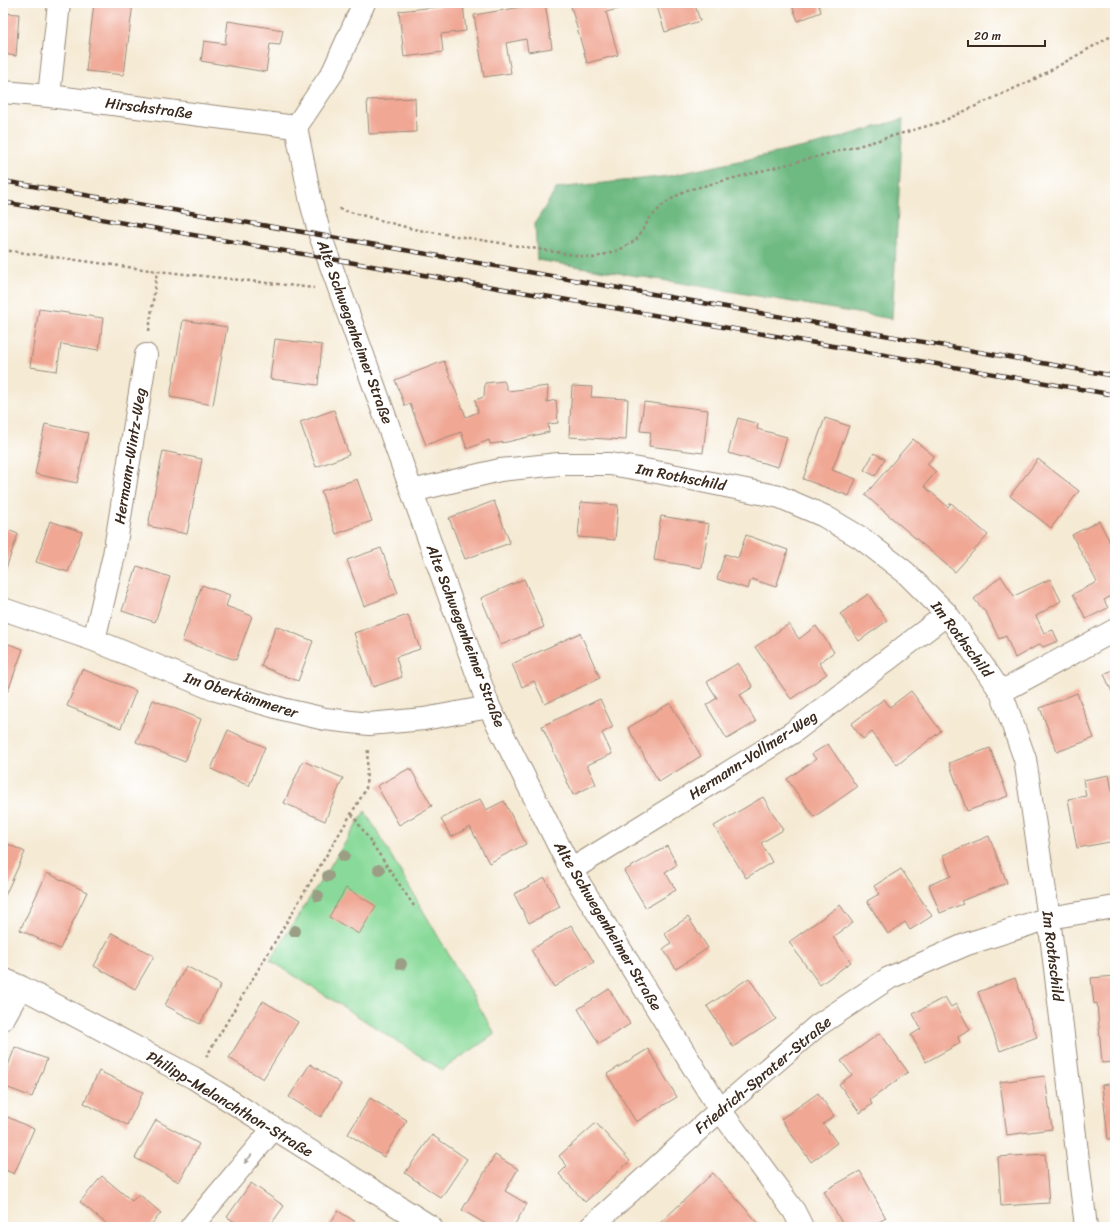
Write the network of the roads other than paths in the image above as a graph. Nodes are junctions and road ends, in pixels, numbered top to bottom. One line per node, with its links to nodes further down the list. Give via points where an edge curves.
1 (59, 3): 4 (street)
2 (364, 3): 5 (street, via 333,72)
3 (3, 92): 4 (street, Hirschstraße)
4 (49, 96): 5 (street, Hirschstraße)
5 (296, 127): 7 (street, Alte Schwegenheimer Straße, via 320,235)
6 (146, 355): 11 (street, Hermann-Wintz-Weg, via 114,555)
7 (412, 491): 9 (street, Im Rothschild, via 500,470 559,464 610,464 780,497 824,516 861,538 905,572); 13 (street, Alte Schwegenheimer Straße)
8 (3, 609): 11 (street, Im Oberkämmerer)
9 (947, 614): 12 (street, Im Rothschild); 14 (street, Hermann-Vollmer-Weg, via 792,733)
10 (1115, 630): 12 (street)
11 (94, 640): 13 (street, Im Oberkämmerer, via 213,689 317,718 369,724 424,719)
12 (1001, 692): 16 (street, Im Rothschild, via 1025,759)
13 (489, 707): 14 (street, Alte Schwegenheimer Straße)
14 (571, 870): 19 (street, Alte Schwegenheimer Straße)
15 (1115, 907): 16 (street, Friedrich-Sprater-Straße)
16 (1049, 918): 19 (street, Friedrich-Sprater-Straße, via 967,944 890,978 817,1026); 25 (street, Im Rothschild)
17 (12, 983): 18 (street); 20 (street, Philipp-Melanchthon-Straße, via 194,1078)
18 (3, 1019)
19 (720, 1110): 23 (street, Friedrich-Sprater-Straße); 24 (street, Alte Schwegenheimer Straße, via 794,1211)
20 (273, 1129): 21 (street, one-way to 21); 22 (street, Philipp-Melanchthon-Straße)
21 (191, 1227)
22 (431, 1227)
23 (590, 1227)
24 (802, 1227)
25 (1086, 1227)

